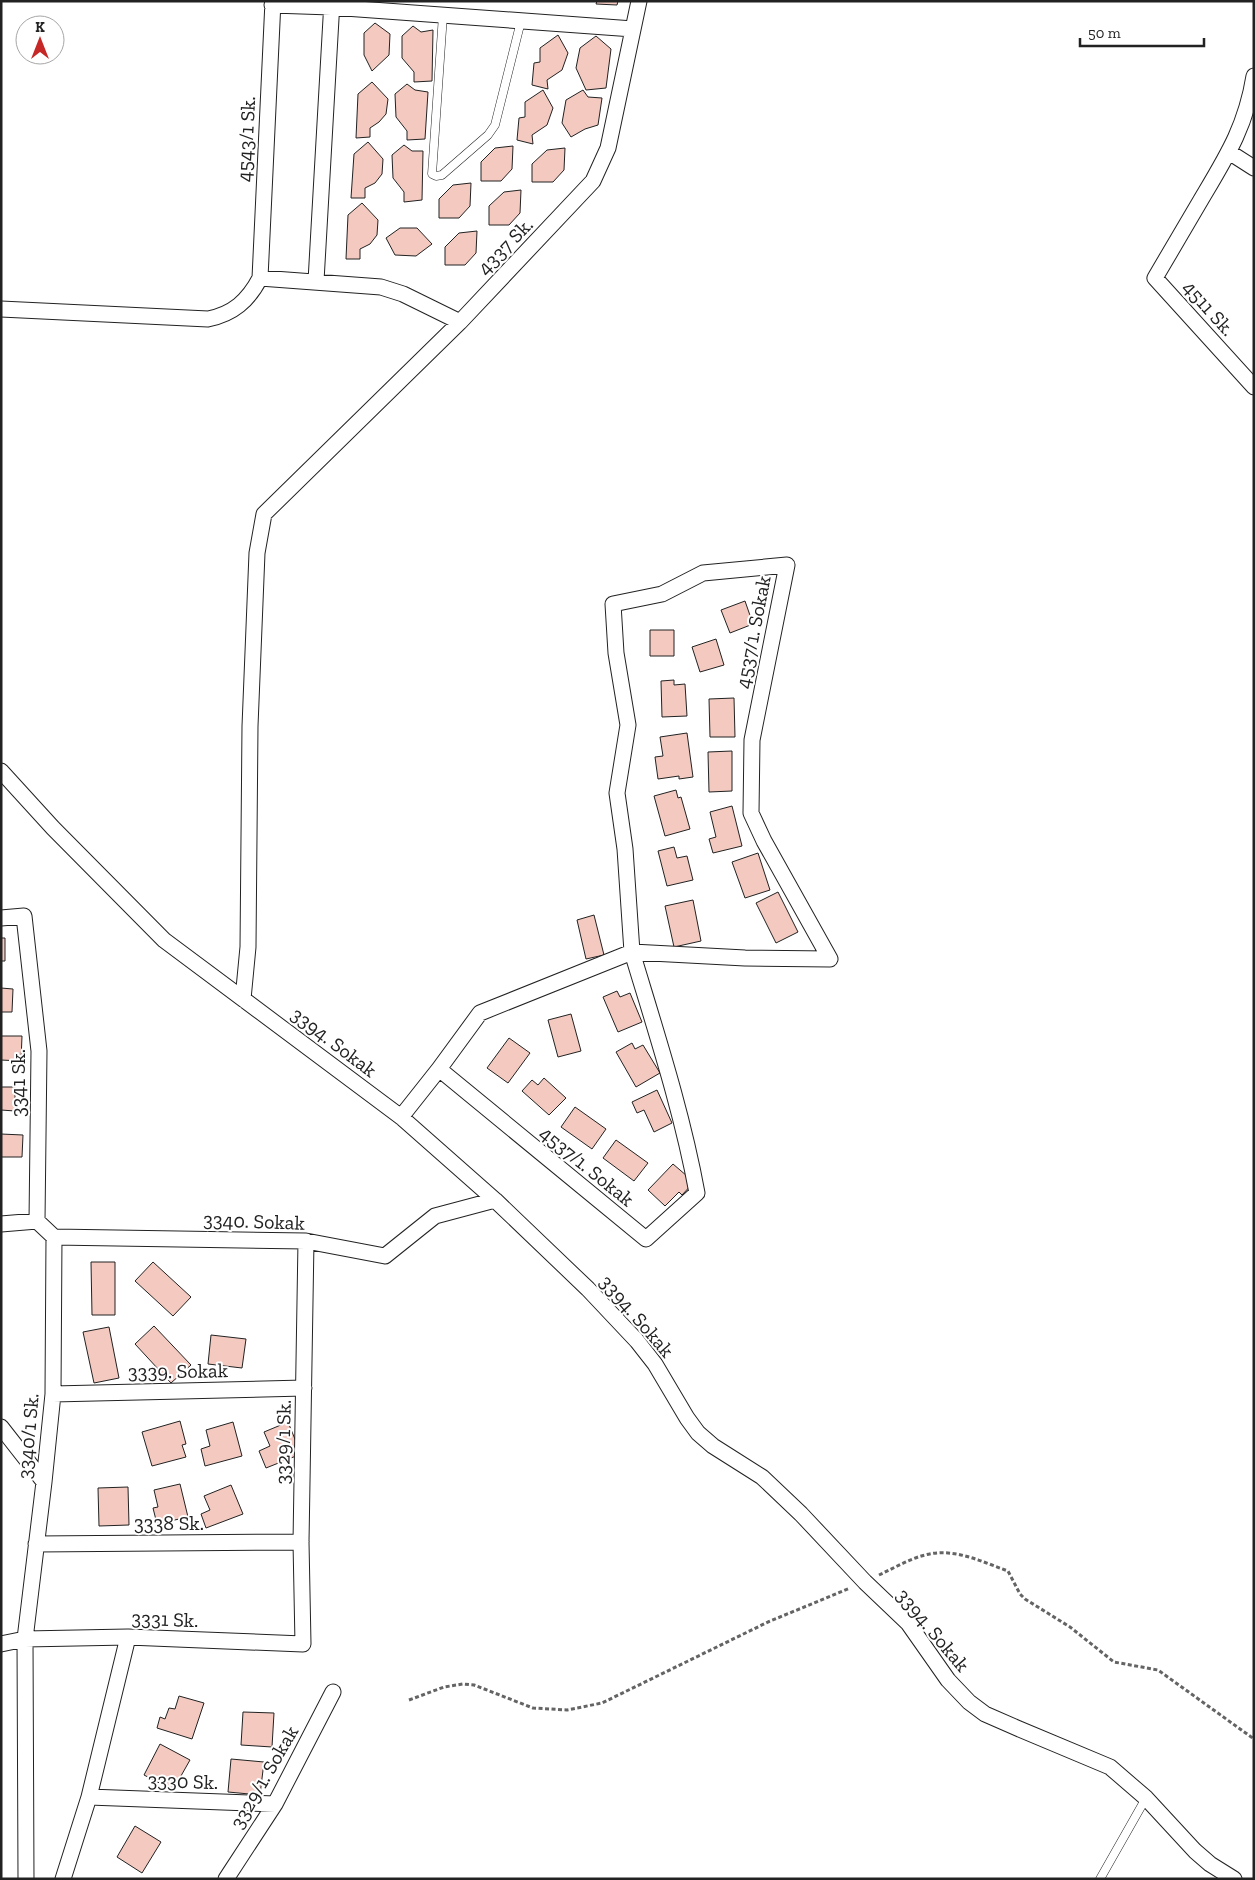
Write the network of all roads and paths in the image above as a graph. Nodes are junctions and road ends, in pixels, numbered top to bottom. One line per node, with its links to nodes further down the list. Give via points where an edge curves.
1 (638, 1): 6 (street, 4337 Sk.)
2 (272, 3): 3 (street); 10 (street, 4543/1 Sk.)
3 (332, 4): 4 (street); 11 (street)
4 (442, 15): 5 (street); 5 (lane, via 432,174 436,176 442,175 495,125)
5 (521, 21): 6 (street)
6 (634, 29): 13 (street, 4337 Sk., via 608,148 593,181)
7 (1254, 76): 8 (street, via 1243,122)
8 (1229, 152): 9 (street); 14 (street, 4511 Sk., via 1156,278)
9 (1254, 168)
10 (260, 278): 11 (street); 12 (street, via 237,308 208,320)
11 (316, 281): 13 (street, via 382,287)
12 (1, 309)
13 (460, 322): 18 (street, 4337 Sk., via 264,514 257,553 250,726 248,947)
14 (1254, 387)
15 (1, 770): 18 (street, 3394. Sokak, via 53,828 164,940)
16 (1, 918): 22 (street, 3341 Sk., via 24,916 39,1050)
17 (632, 952): 17 (street, 4537/1. Sokak, via 625,849 617,794 628,725 616,653 613,604 662,594 702,573 786,565 752,740 751,813 830,959); 19 (street, 4537/1. Sokak, via 480,1013); 19 (street, 4537/1. Sokak, via 665,1060 697,1193 646,1239)
18 (243, 999): 20 (street, 3394. Sokak)
19 (439, 1070): 20 (street)
20 (401, 1117): 21 (street, 3394. Sokak)
21 (495, 1200): 25 (street, 3340. Sokak, via 435,1216 385,1256); 32 (street, 3394. Sokak, via 600,1300 637,1341 698,1433 781,1494)
22 (38, 1221): 23 (street); 24 (street)
23 (1, 1224)
24 (54, 1237): 25 (street, 3340. Sokak); 27 (street, 3340/1 Sk.)
25 (306, 1241): 26 (street, 3329/1 Sk.)
26 (304, 1388): 27 (street, 3339. Sokak); 30 (street, 3329/1 Sk.)
27 (53, 1394): 29 (street, 3340/1 Sk.)
28 (1, 1427): 29 (street)
29 (44, 1482): 31 (street, 3340/1 Sk.)
30 (301, 1542): 31 (street, 3338 Sk.); 36 (street, 3329/1 Sk.)
31 (36, 1544): 34 (street, 3340/1 Sk.)
32 (865, 1582): 38 (path, via 784,1614 602,1703 585,1708 534,1708 474,1685 463,1684 444,1687); 39 (path, via 908,1561 937,1553 961,1554 1008,1571 1025,1599 1070,1627 1107,1658 1158,1670); 41 (street, 3394. Sokak, via 908,1624 948,1680 969,1702 985,1714 1110,1767)
33 (128, 1637): 34 (street, 3331 Sk.); 36 (street, 3331 Sk.); 40 (street)
34 (25, 1639): 35 (street, 3331 Sk.); 43 (street, 3340/1 Sk.)
35 (1, 1644)
36 (303, 1644)
37 (333, 1692): 42 (street, 3329/1. Sokak)
38 (409, 1700)
39 (1254, 1739)
40 (90, 1797): 42 (street, 3330 Sk.); 44 (street)
41 (1146, 1798): 46 (lane); 47 (street, 3394. Sokak, via 1195,1851)
42 (275, 1804): 45 (street, 3329/1. Sokak)
43 (26, 1879)
44 (63, 1879)
45 (226, 1879)
46 (1100, 1879)
47 (1234, 1879)

